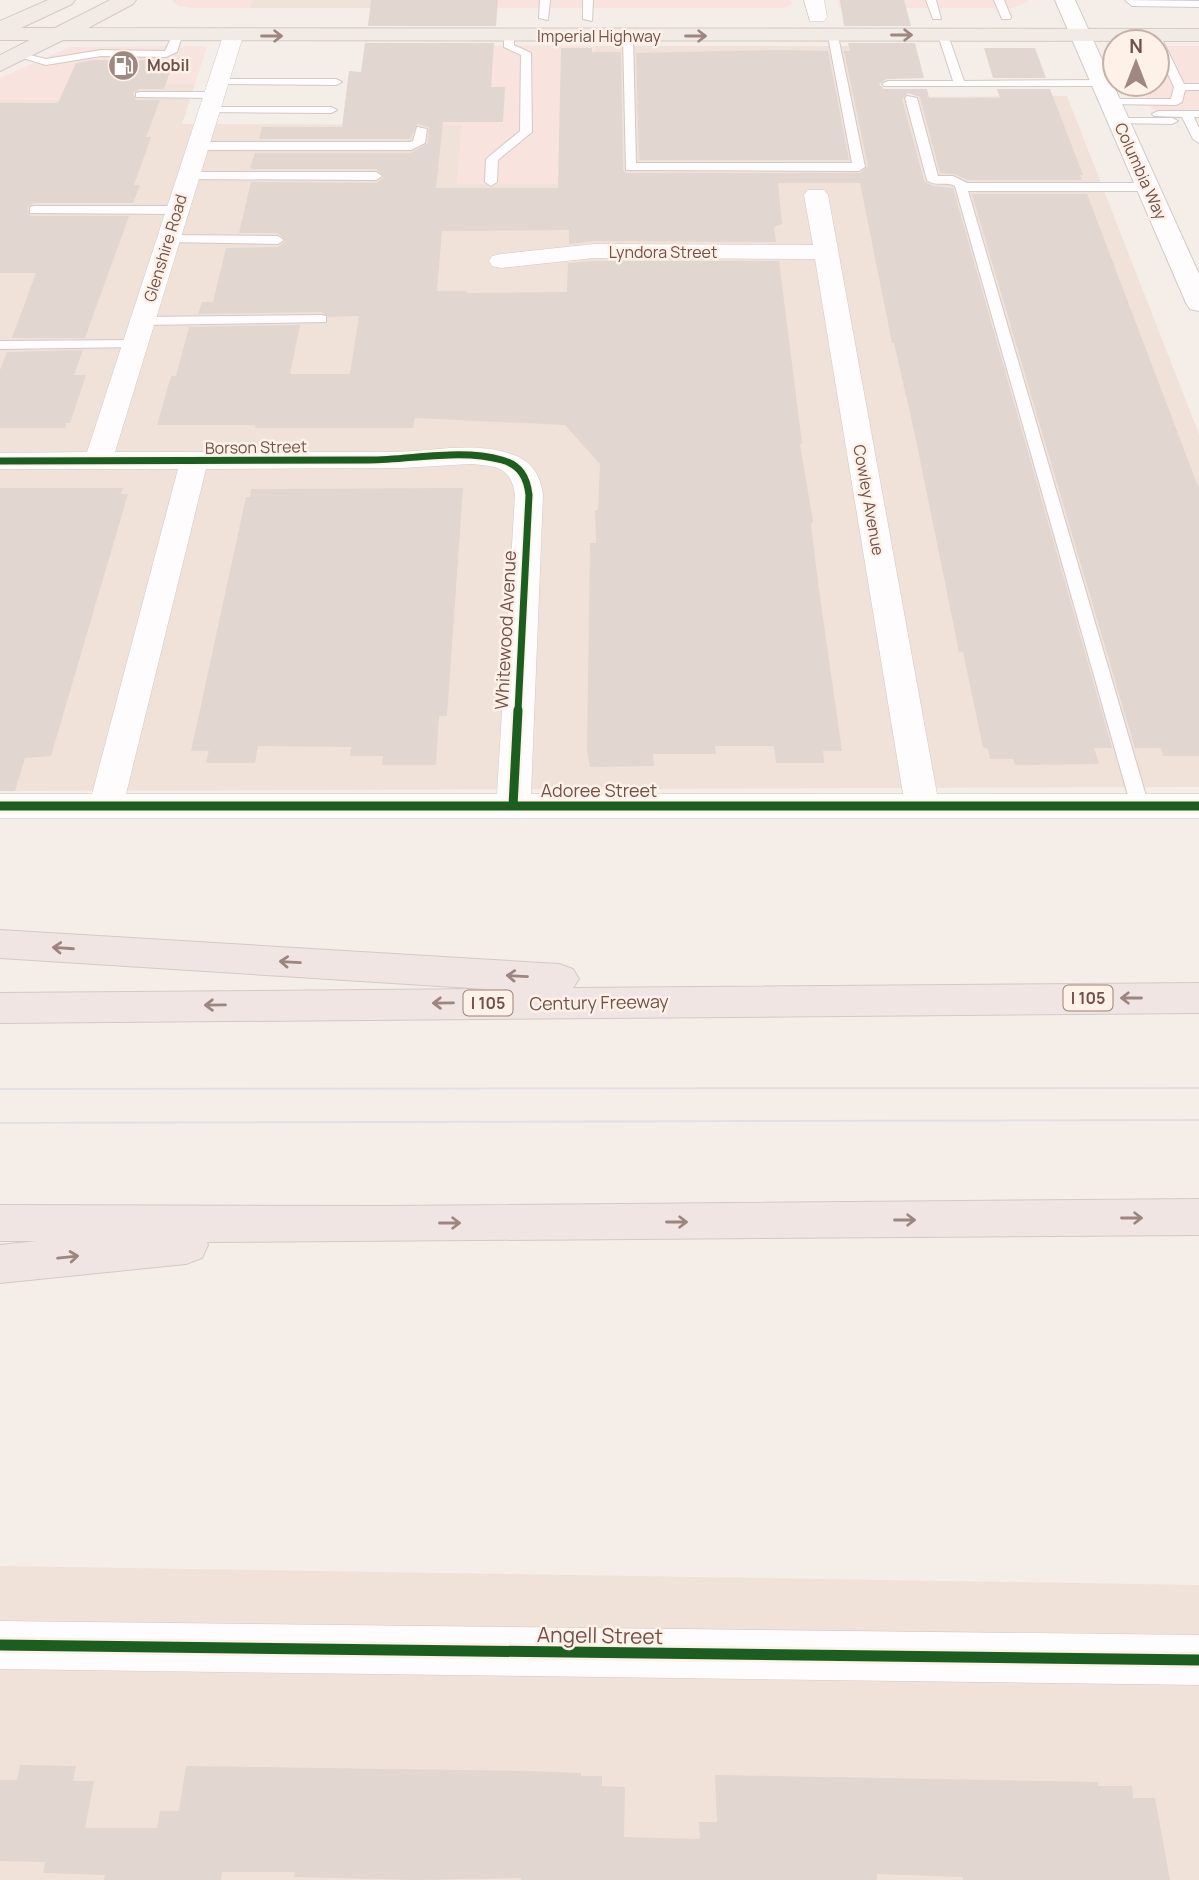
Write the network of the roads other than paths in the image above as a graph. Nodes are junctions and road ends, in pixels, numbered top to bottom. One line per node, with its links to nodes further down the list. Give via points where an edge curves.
1 (65, 0): 13 (main road)
2 (126, 0): 14 (main road)
3 (1130, 0): 4 (lane)
4 (1142, 2): 5 (lane)
5 (1199, 4)
6 (1003, 8): 10 (main road, Imperial Highway); 15 (main road, Imperial Highway)
7 (544, 9): 8 (main road, Imperial Highway); 14 (main road, Imperial Highway)
8 (588, 9): 9 (main road, Imperial Highway)
9 (815, 9): 10 (main road, Imperial Highway)
10 (937, 17): 15 (main road, Imperial Highway); 24 (main road, Imperial Highway, one-way to 10); 30 (lane)
11 (1199, 17): 15 (main road, Imperial Highway)
12 (0, 18): 13 (main road, Imperial Highway)
13 (27, 18): 14 (main road, Imperial Highway); 17 (main road)
14 (91, 18): 20 (main road)
15 (1073, 18): 16 (main road, Imperial Highway); 37 (street, Columbia Way)
16 (1121, 28)
17 (0, 32): 20 (main road, Imperial Highway)
18 (1171, 35): 19 (main road, Imperial Highway)
19 (1199, 35)
20 (57, 36): 25 (main road, Imperial Highway); 26 (main road)
21 (233, 36): 22 (main road, Imperial Highway, one-way to 22); 25 (main road, Imperial Highway, via 177,36); 34 (street, Glenshire Road)
22 (509, 36): 23 (main road, Imperial Highway); 46 (lane, via 509,47 526,53 526,132 492,159)
23 (628, 36): 24 (main road, Imperial Highway, one-way to 24); 24 (lane, via 630,167 859,167)
24 (833, 36)
25 (104, 45): 26 (lane, via 46,62)
26 (9, 59)
27 (1171, 68): 31 (lane)
28 (336, 82): 34 (lane)
29 (888, 84): 30 (lane)
30 (960, 84): 37 (lane)
31 (1180, 87): 32 (lane); 36 (lane)
32 (1199, 87)
33 (139, 96): 34 (lane)
34 (214, 96): 39 (lane); 43 (street, Glenshire Road)
35 (911, 98): 47 (lane, via 933,180 953,180)
36 (1176, 102): 37 (lane); 38 (lane)
37 (1111, 105): 40 (lane); 48 (street, Columbia Way)
38 (1199, 106)
39 (331, 110)
40 (1192, 116): 42 (lane)
41 (421, 129): 43 (lane, via 419,143 411,146)
42 (1199, 138)
43 (198, 146): 44 (street, Glenshire Road)
44 (188, 176): 45 (lane); 51 (street, Glenshire Road)
45 (376, 176)
46 (491, 182)
47 (965, 187): 48 (lane); 69 (lane, via 961,187 987,283)
48 (1148, 187): 56 (street, Columbia Way)
49 (816, 195): 54 (street, Cowley Avenue)
50 (34, 210): 51 (lane)
51 (177, 210): 52 (street, Glenshire Road)
52 (169, 239): 53 (lane); 58 (street, Glenshire Road)
53 (278, 240)
54 (825, 252): 55 (street, Lyndora Street, via 594,251); 66 (street, Cowley Avenue)
55 (501, 261)
56 (1199, 303)
57 (321, 319): 58 (lane)
58 (143, 321): 59 (street, Glenshire Road)
59 (135, 344): 60 (lane); 62 (street, Glenshire Road)
60 (0, 345)
61 (0, 461): 62 (street, Borson Street)
62 (98, 461): 63 (street, Borson Street)
63 (194, 462): 64 (street, Borson Street, via 488,456); 65 (street)
64 (511, 463): 68 (street, Whitewood Avenue, via 526,476 529,495)
65 (106, 805): 67 (street, Adoree Street); 68 (street, Adoree Street)
66 (922, 805): 68 (street, Adoree Street); 69 (street, Adoree Street)
67 (0, 806)
68 (513, 806)
69 (1140, 806): 70 (street, Adoree Street)
70 (1199, 806)
71 (0, 944): 72 (highway, one-way to 71, via 893,986 558,979)
72 (977, 998): 73 (highway, Century Freeway / I 105, one-way to 72); 74 (highway, Century Freeway / I 105, one-way to 74)
73 (1199, 998)
74 (0, 1008)
75 (1199, 1217): 77 (highway, one-way to 75)
76 (0, 1223): 77 (highway)
77 (382, 1224): 78 (highway, one-way to 77)
78 (0, 1264)
79 (0, 1644): 80 (street, Angell Street)
80 (1199, 1660)

